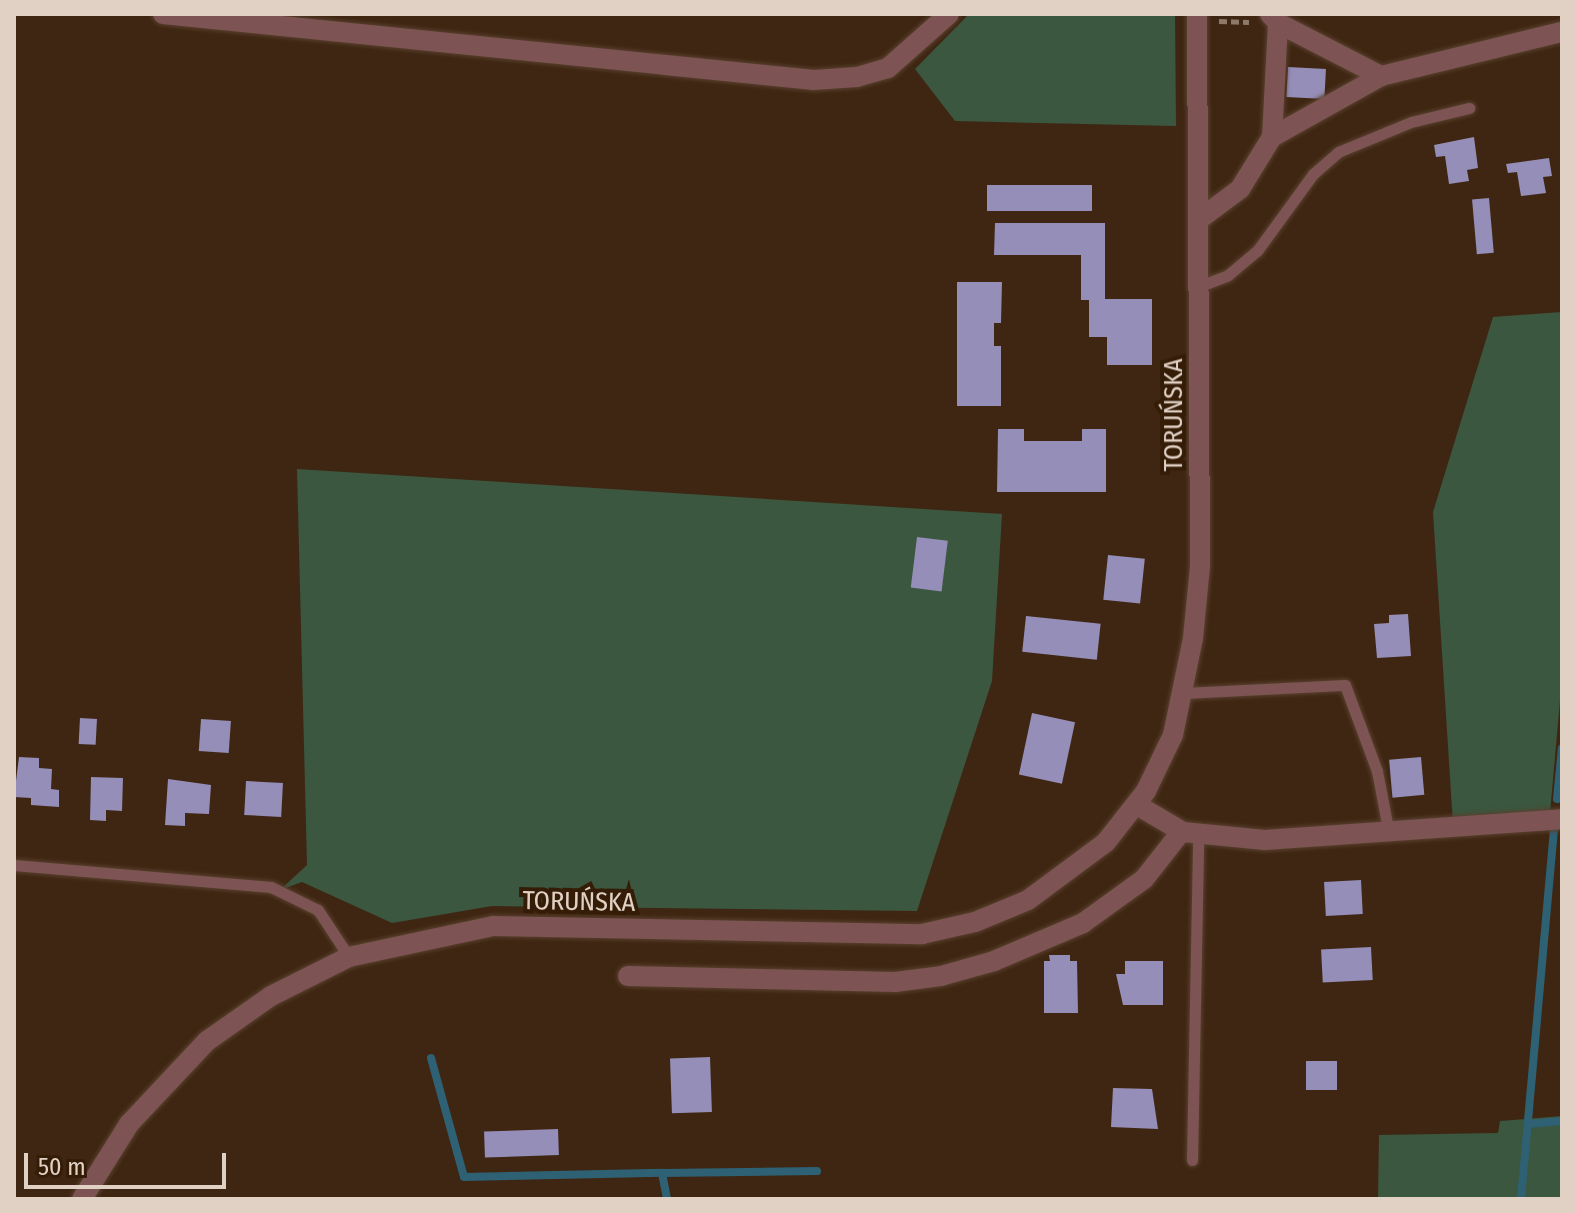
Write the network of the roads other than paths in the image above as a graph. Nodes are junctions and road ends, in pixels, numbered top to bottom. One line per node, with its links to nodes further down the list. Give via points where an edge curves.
1 (163, 14): 2 (street, via 814,80 888,68)
2 (949, 14)
3 (1197, 14): 9 (street, TORUŃSKA)
4 (1274, 19): 6 (street); 8 (street)
5 (1562, 32): 6 (street)
6 (1381, 76): 8 (street)
7 (1469, 108): 10 (lane, via 1411,122 1330,158 1257,251 1228,275)
8 (1272, 137): 9 (street, via 1240,189)
9 (1201, 218): 10 (street, TORUŃSKA)
10 (1200, 286): 11 (street, TORUŃSKA, via 1200,566)
11 (1185, 693): 12 (street, TORUŃSKA, via 1173,735); 15 (lane, via 1345,685 1377,771)
12 (1137, 805): 14 (street); 17 (street, TORUŃSKA, via 1106,842 1047,890 989,917 922,934 493,926)
13 (1562, 819): 15 (street)
14 (1190, 834): 15 (street, via 1265,840); 18 (street, via 1144,879 1083,923 994,961 941,976 895,982); 19 (lane)
15 (1389, 834)
16 (14, 865): 17 (lane, via 271,887 318,910)
17 (349, 957): 20 (street, TORUŃSKA, via 271,996 207,1041 129,1124)
18 (628, 976)
19 (1192, 1160)
20 (82, 1199)

